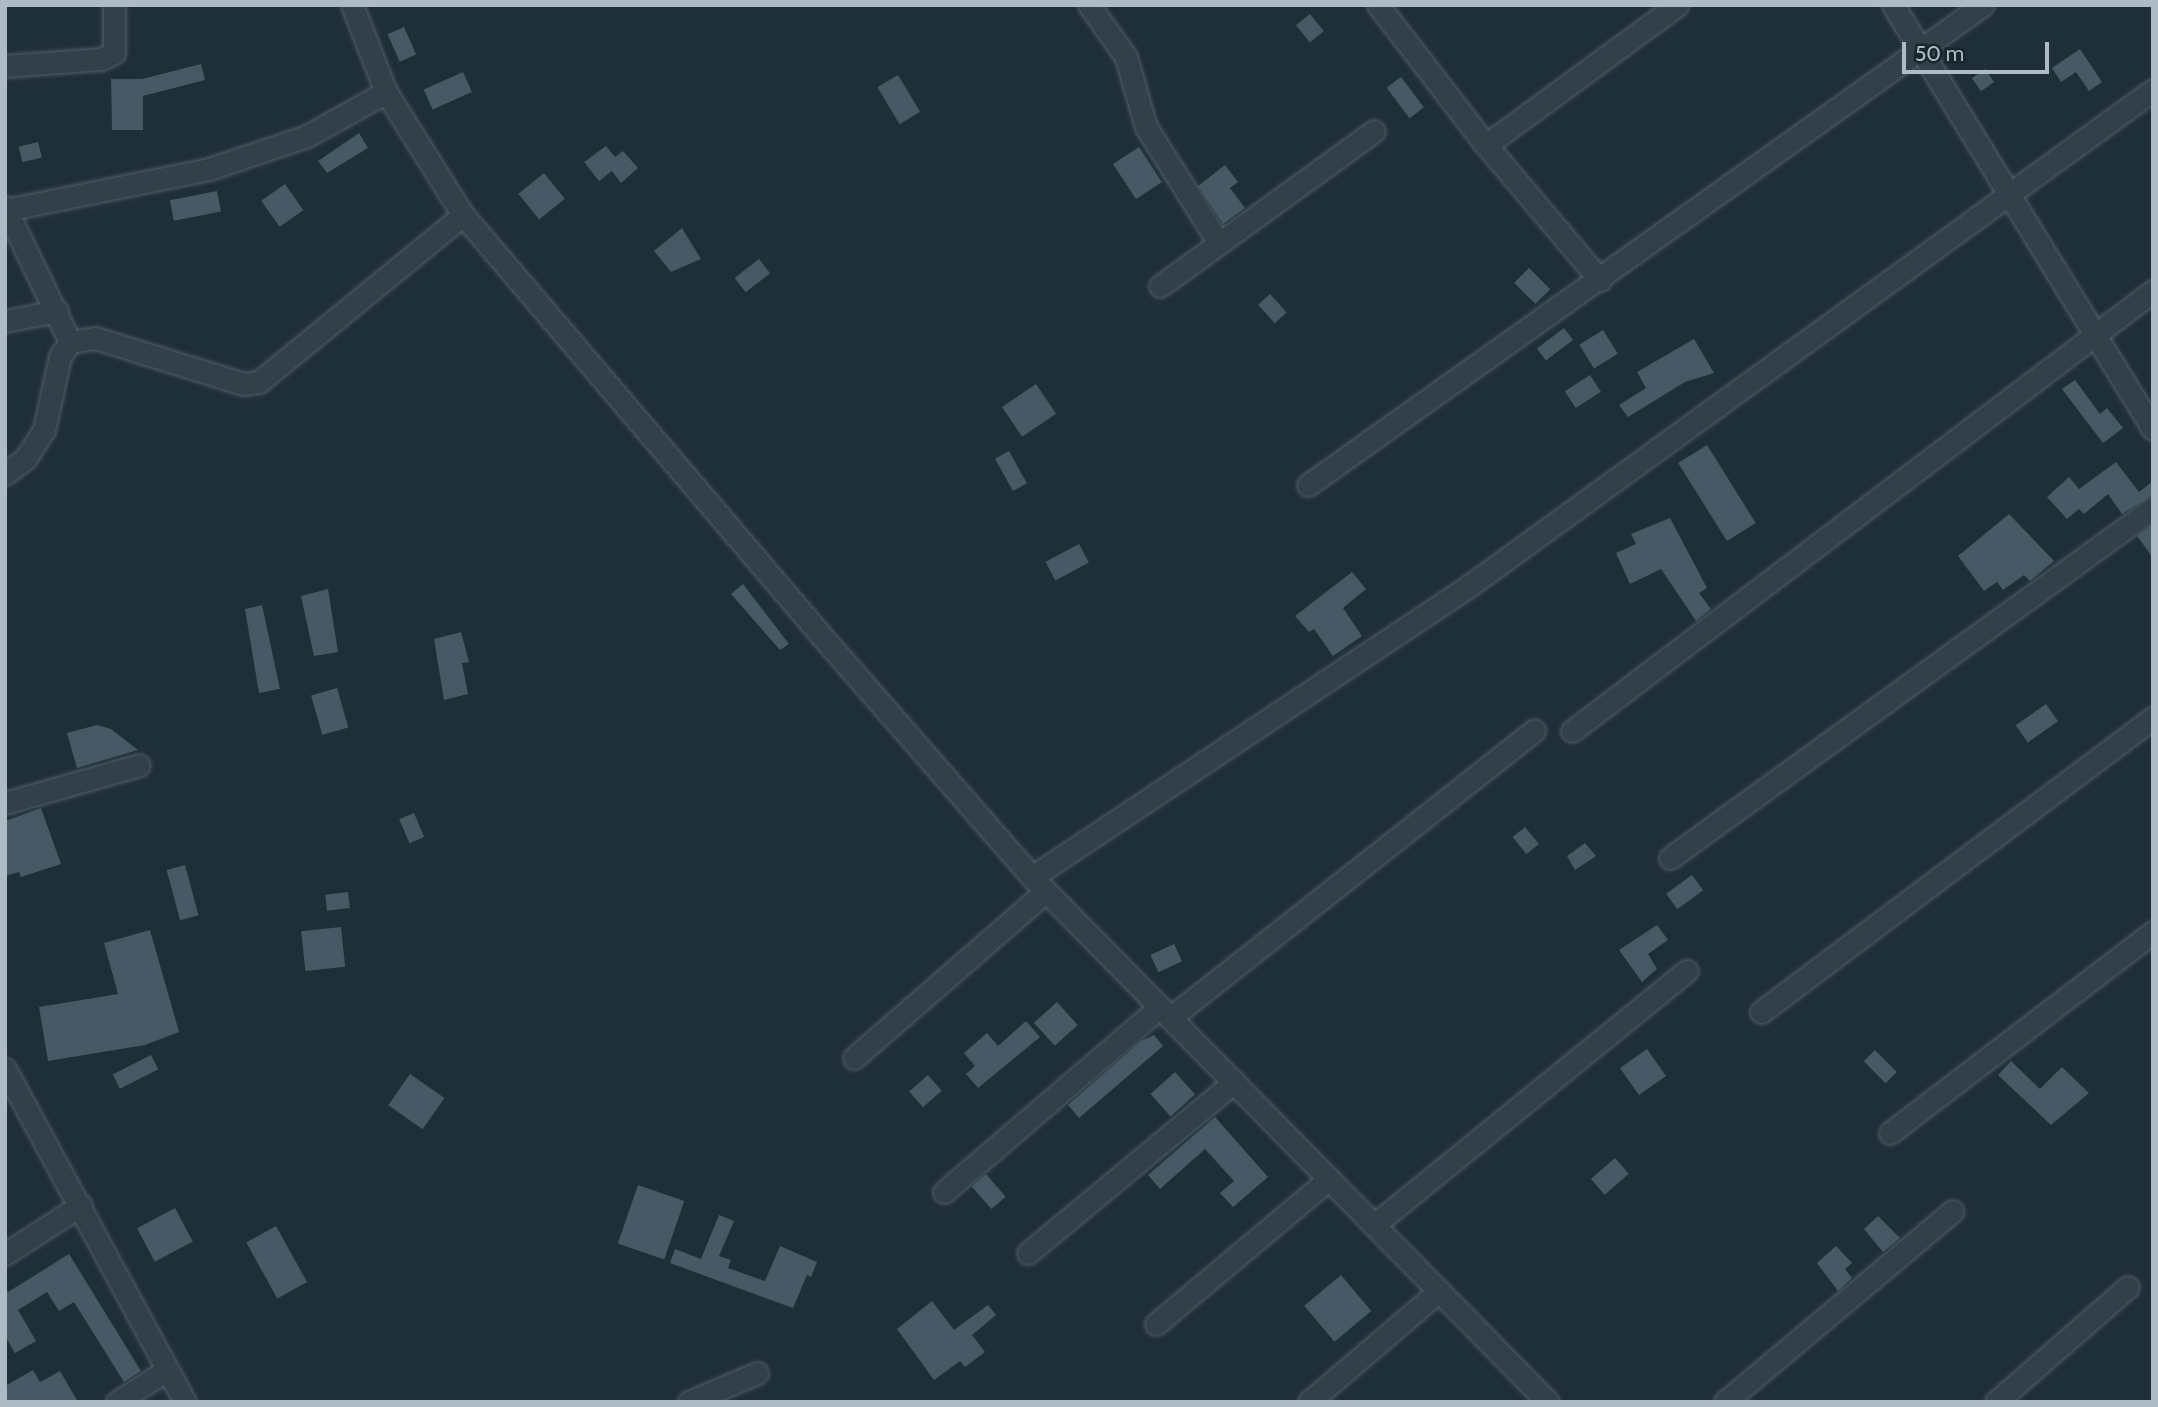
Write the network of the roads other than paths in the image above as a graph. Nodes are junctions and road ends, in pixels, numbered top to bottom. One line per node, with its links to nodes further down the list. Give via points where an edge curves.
1 (114, 5): 9 (street, via 114,53 101,60)
2 (352, 5): 11 (street)
3 (1089, 5): 17 (street, via 1126,57 1146,127)
4 (1378, 5): 13 (street)
5 (1677, 5): 13 (street)
6 (1893, 5): 8 (street)
7 (1983, 5): 8 (street)
8 (1923, 49): 14 (street); 18 (street)
9 (5, 66)
10 (2153, 90): 14 (street)
11 (386, 92): 15 (street, via 307,136 209,169); 16 (street)
12 (1374, 131): 17 (street)
13 (1486, 145): 18 (street)
14 (2009, 196): 23 (street); 35 (street, via 1469,586)
15 (6, 209): 21 (street)
16 (463, 215): 24 (street, via 259,382 244,384 95,338); 35 (street)
17 (1219, 243): 19 (street)
18 (1600, 280): 27 (street)
19 (1160, 286)
20 (2153, 291): 23 (street)
21 (57, 311): 22 (street); 24 (street)
22 (5, 321)
23 (2093, 333): 25 (street); 31 (street)
24 (70, 342): 26 (street, via 60,356 44,430 25,459)
25 (2153, 429)
26 (5, 474)
27 (1308, 485)
28 (2153, 508): 34 (street)
29 (2153, 719): 39 (street)
30 (1534, 731): 38 (street)
31 (1572, 731)
32 (139, 765): 33 (street)
33 (5, 803)
34 (1670, 858)
35 (1039, 884): 38 (street); 40 (street)
36 (2153, 932): 43 (street)
37 (1687, 971): 48 (street)
38 (1165, 1012): 42 (street); 45 (street)
39 (1761, 1012)
40 (854, 1058)
41 (5, 1069): 46 (street)
42 (1234, 1082): 44 (street); 49 (street)
43 (1890, 1133)
44 (1329, 1179): 48 (street); 53 (street)
45 (944, 1192)
46 (81, 1205): 50 (street); 54 (street)
47 (1953, 1211): 61 (street)
48 (1374, 1225): 52 (street)
49 (1028, 1253)
50 (5, 1254)
51 (2128, 1287): 62 (street)
52 (1440, 1290): 59 (street); 60 (street)
53 (1156, 1324)
54 (167, 1370): 56 (street); 57 (street)
55 (757, 1373): 58 (street)
56 (117, 1402)
57 (186, 1402)
58 (689, 1402)
59 (1309, 1402)
60 (1548, 1402)
61 (1725, 1402)
62 (1996, 1402)

